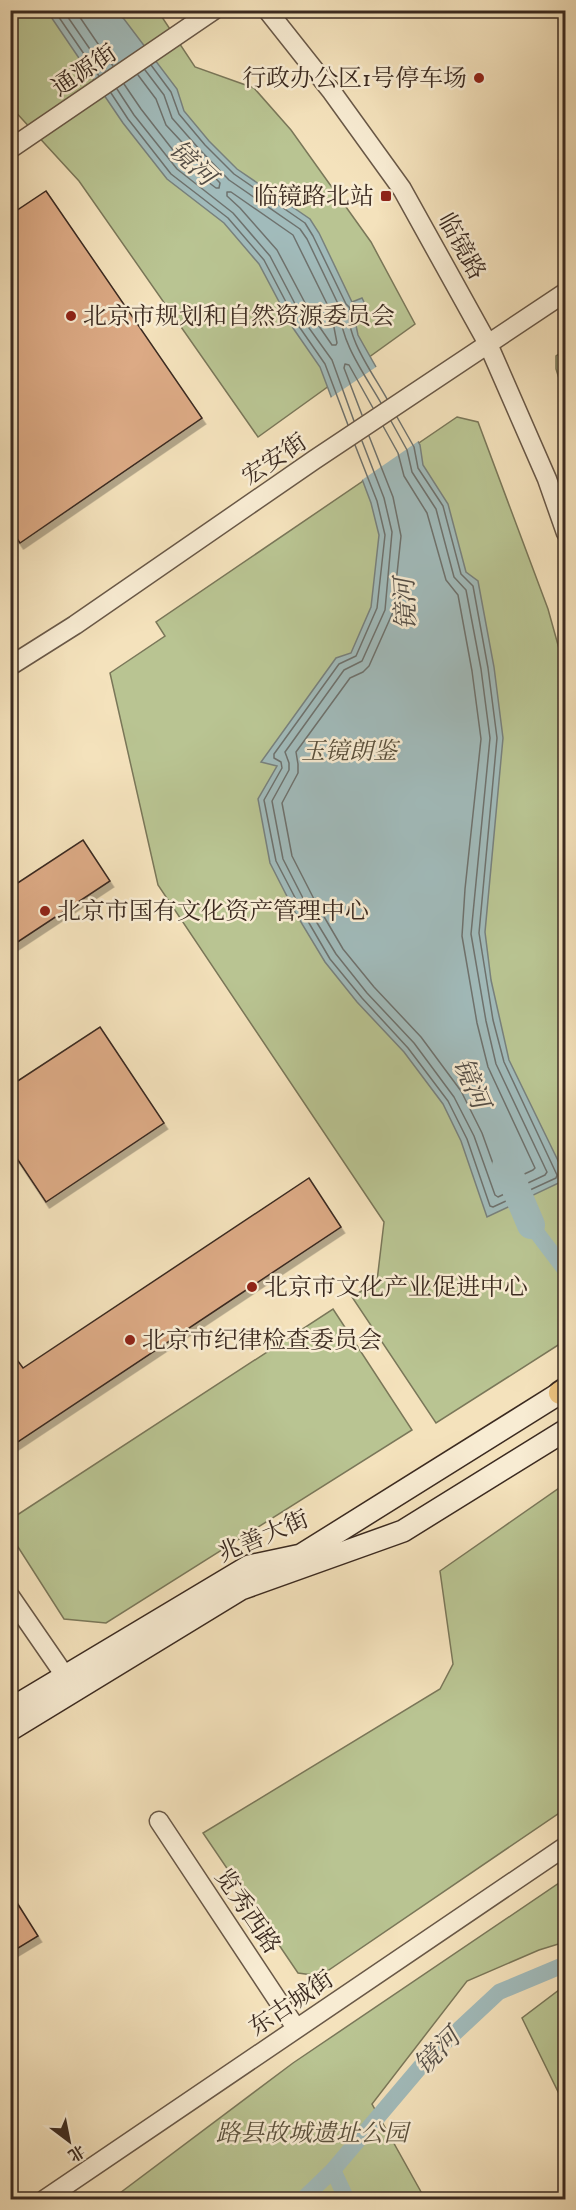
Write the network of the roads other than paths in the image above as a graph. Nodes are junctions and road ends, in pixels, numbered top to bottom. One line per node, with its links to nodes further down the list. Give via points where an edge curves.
1 (214, 10): 3 (street, 通源街)
2 (267, 10): 5 (street, 临镜路, via 402,189)
3 (10, 149)
4 (566, 292): 5 (street, 宏安街)
5 (488, 344): 6 (street, 临镜路, via 548,479); 7 (street, 宏安街)
6 (566, 533)
7 (10, 666)
8 (563, 1391): 11 (main road, 兆善大街, via 301,1555 249,1566)
9 (566, 1430): 11 (main road, 兆善大街, via 403,1531 241,1589)
10 (10, 1596): 11 (street)
11 (70, 1683): 12 (main road, 兆善大街); 13 (main road, 兆善大街)
12 (10, 1709)
13 (10, 1730)
14 (159, 1821): 16 (street, 览秀西路)
15 (566, 1846): 16 (street, 东古城街)
16 (296, 2028): 17 (street, 东古城街)
17 (44, 2199)

